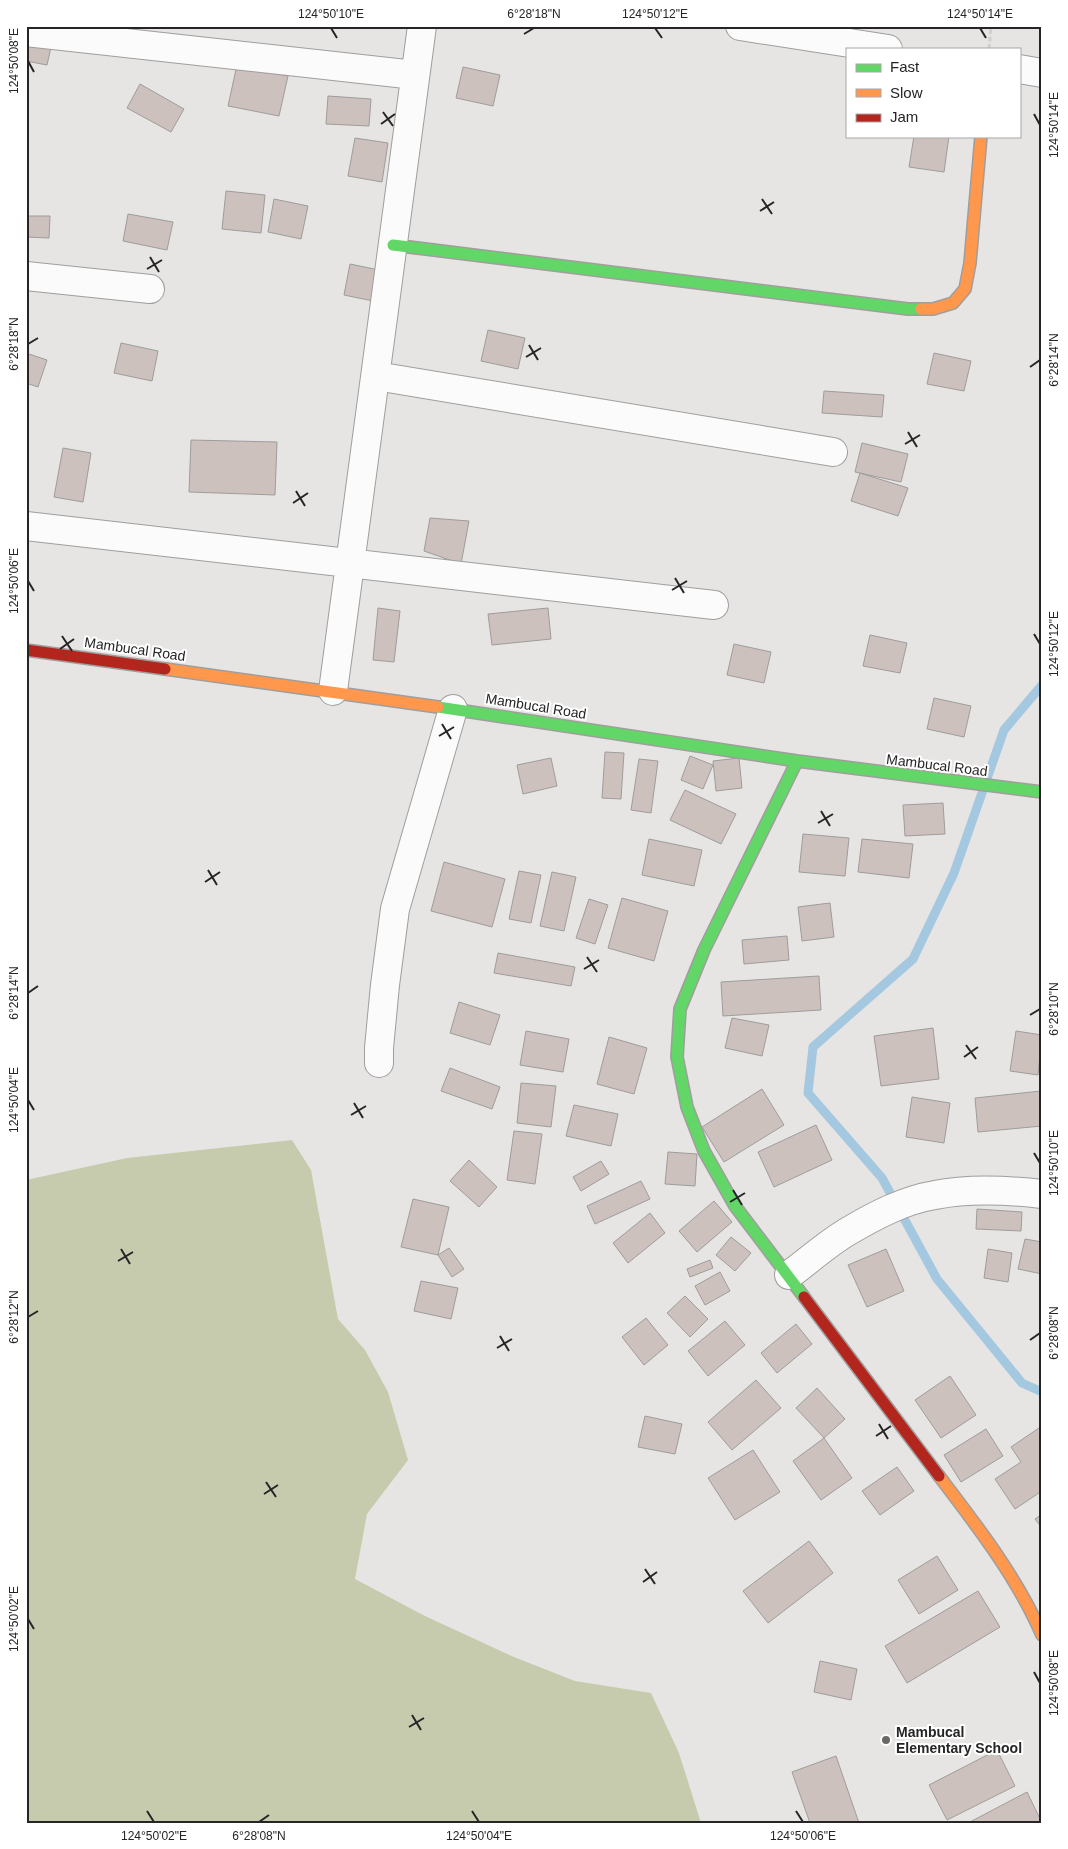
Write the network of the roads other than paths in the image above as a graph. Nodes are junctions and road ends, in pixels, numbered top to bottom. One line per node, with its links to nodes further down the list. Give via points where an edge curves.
1 (422, 26): 7 (street)
2 (740, 26): 4 (street)
3 (26, 32): 7 (street)
4 (882, 48)
5 (1020, 69): 6 (street)
6 (1042, 73)
7 (416, 75): 9 (street)
8 (981, 138): 9 (street, via 965,289 953,303 933,309 908,309)
9 (393, 246): 12 (street)
10 (26, 276): 11 (street)
11 (150, 289)
12 (376, 376): 13 (street); 15 (street)
13 (833, 452)
14 (26, 526): 15 (street)
15 (351, 562): 16 (street); 18 (street)
16 (714, 604)
17 (26, 650): 18 (street, Mambucal Road)
18 (333, 691): 19 (street, Mambucal Road)
19 (453, 709): 20 (street, Mambucal Road); 22 (street, via 395,909 385,985)
20 (797, 761): 21 (street, Mambucal Road); 24 (street, via 704,950 680,1009 677,1057 687,1107 704,1151 735,1206)
21 (1042, 792)
22 (380, 1064)
23 (1042, 1194): 24 (street, via 977,1190 935,1194 910,1202 846,1233)
24 (789, 1275): 25 (street, via 983,1534 1029,1605)
25 (1042, 1635)

